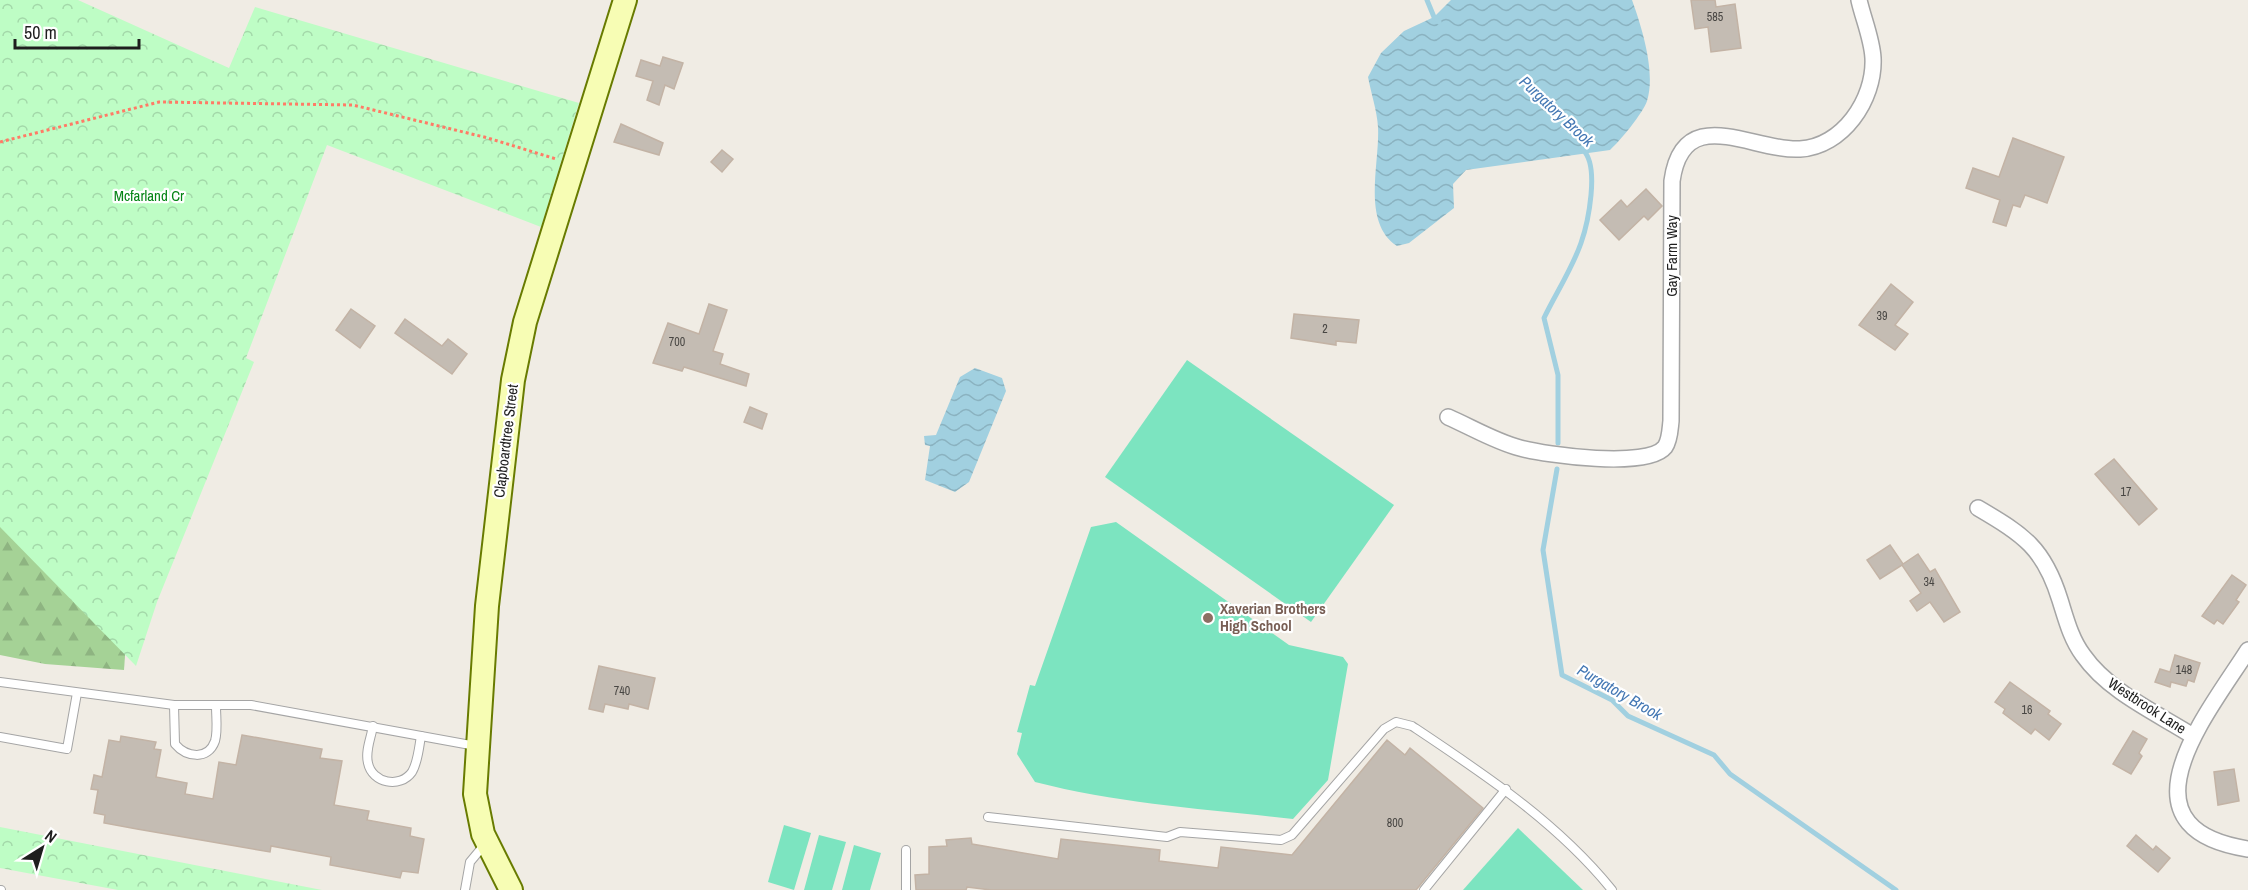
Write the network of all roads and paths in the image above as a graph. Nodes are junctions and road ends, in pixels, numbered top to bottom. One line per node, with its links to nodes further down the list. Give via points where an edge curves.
1 (625, 0): 4 (main road, Clapboardtree Street)
2 (1859, 0): 5 (street, Gay Farm Way, via 1873,58 1870,83 1860,106 1835,138 1798,150 1733,136 1707,137 1687,144 1675,161 1671,421 1664,448 1652,456 1636,458 1562,456 1518,448)
3 (0, 142): 4 (path, via 159,102 353,105 488,138)
4 (572, 164): 16 (main road, Clapboardtree Street, via 525,322 513,380 487,606)
5 (1448, 417)
6 (1978, 508): 14 (street, Westbrook Lane, via 2018,532 2044,559 2072,637 2094,670)
7 (2248, 650): 14 (street)
8 (0, 682): 9 (lane)
9 (76, 693): 10 (lane); 15 (lane, via 67,749)
10 (174, 705): 11 (lane); 11 (lane, via 175,744 194,756 213,745)
11 (216, 706): 12 (lane, via 251,705)
12 (373, 726): 13 (lane); 13 (lane, via 367,761 374,775 387,782 402,780 414,769)
13 (421, 735): 16 (lane)
14 (2193, 736): 20 (street, via 2184,754 2177,788 2186,818 2209,839)
15 (0, 737)
16 (478, 747): 19 (main road, Clapboardtree Street, via 475,794)
17 (1506, 789): 18 (lane, via 1412,726 1396,722 1384,729 1292,835 1281,840 1180,831 1167,837); 25 (lane); 26 (lane, via 1590,864)
18 (988, 817)
19 (487, 842): 22 (lane, via 470,862); 23 (main road, Clapboardtree Street)
20 (2248, 849)
21 (906, 850): 24 (lane)
22 (465, 890)
23 (511, 890)
24 (906, 890)
25 (1424, 890)
26 (1612, 890)

